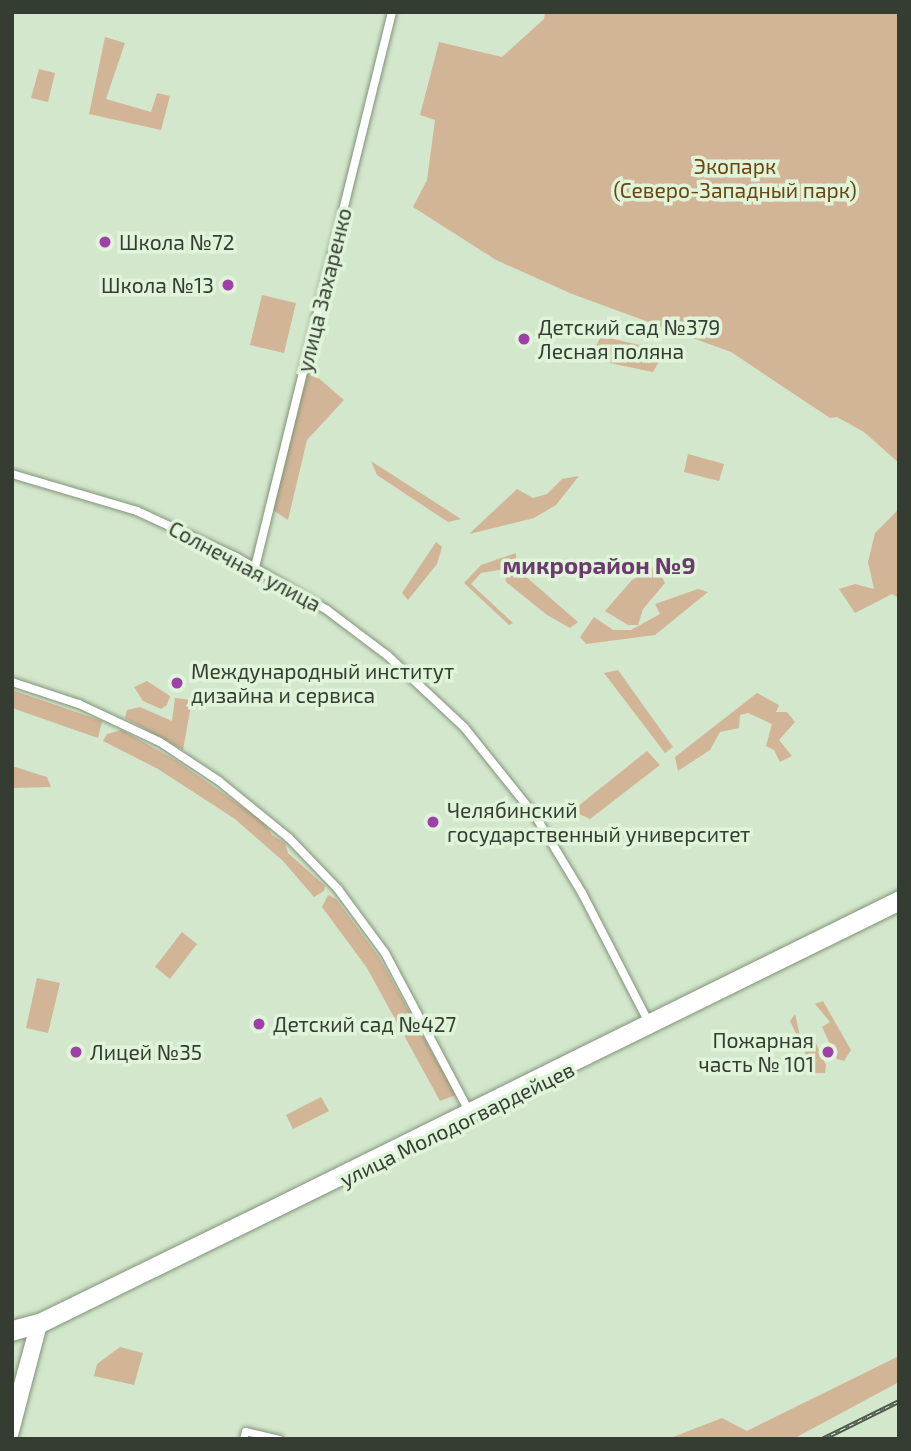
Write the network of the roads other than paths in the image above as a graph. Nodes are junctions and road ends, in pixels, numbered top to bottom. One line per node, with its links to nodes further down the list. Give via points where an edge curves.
1 (393, 12): 3 (street, улица Захаренко)
2 (12, 474): 3 (street, Солнечная улица, via 137,511)
3 (255, 567): 8 (street, Солнечная улица, via 367,639 464,727 558,851)
4 (12, 682): 9 (street, via 88,708 159,742 245,800 299,847 351,905 385,953)
5 (899, 896): 7 (main road, улица Молодогвардейцев)
6 (899, 906): 7 (main road, улица Молодогвардейцев)
7 (805, 947): 8 (main road, улица Молодогвардейцев)
8 (650, 1025): 9 (main road, улица Молодогвардейцев)
9 (471, 1114): 10 (main road, улица Молодогвардейцев)
10 (38, 1325): 11 (main road, улица Молодогвардейцев); 12 (main road, улица Молодогвардейцев); 14 (main road); 17 (main road)
11 (12, 1326)
12 (12, 1336)
13 (12, 1361): 14 (main road)
14 (22, 1371): 15 (main road)
15 (12, 1410)
16 (244, 1435): 18 (street)
17 (12, 1439)
18 (279, 1439)

